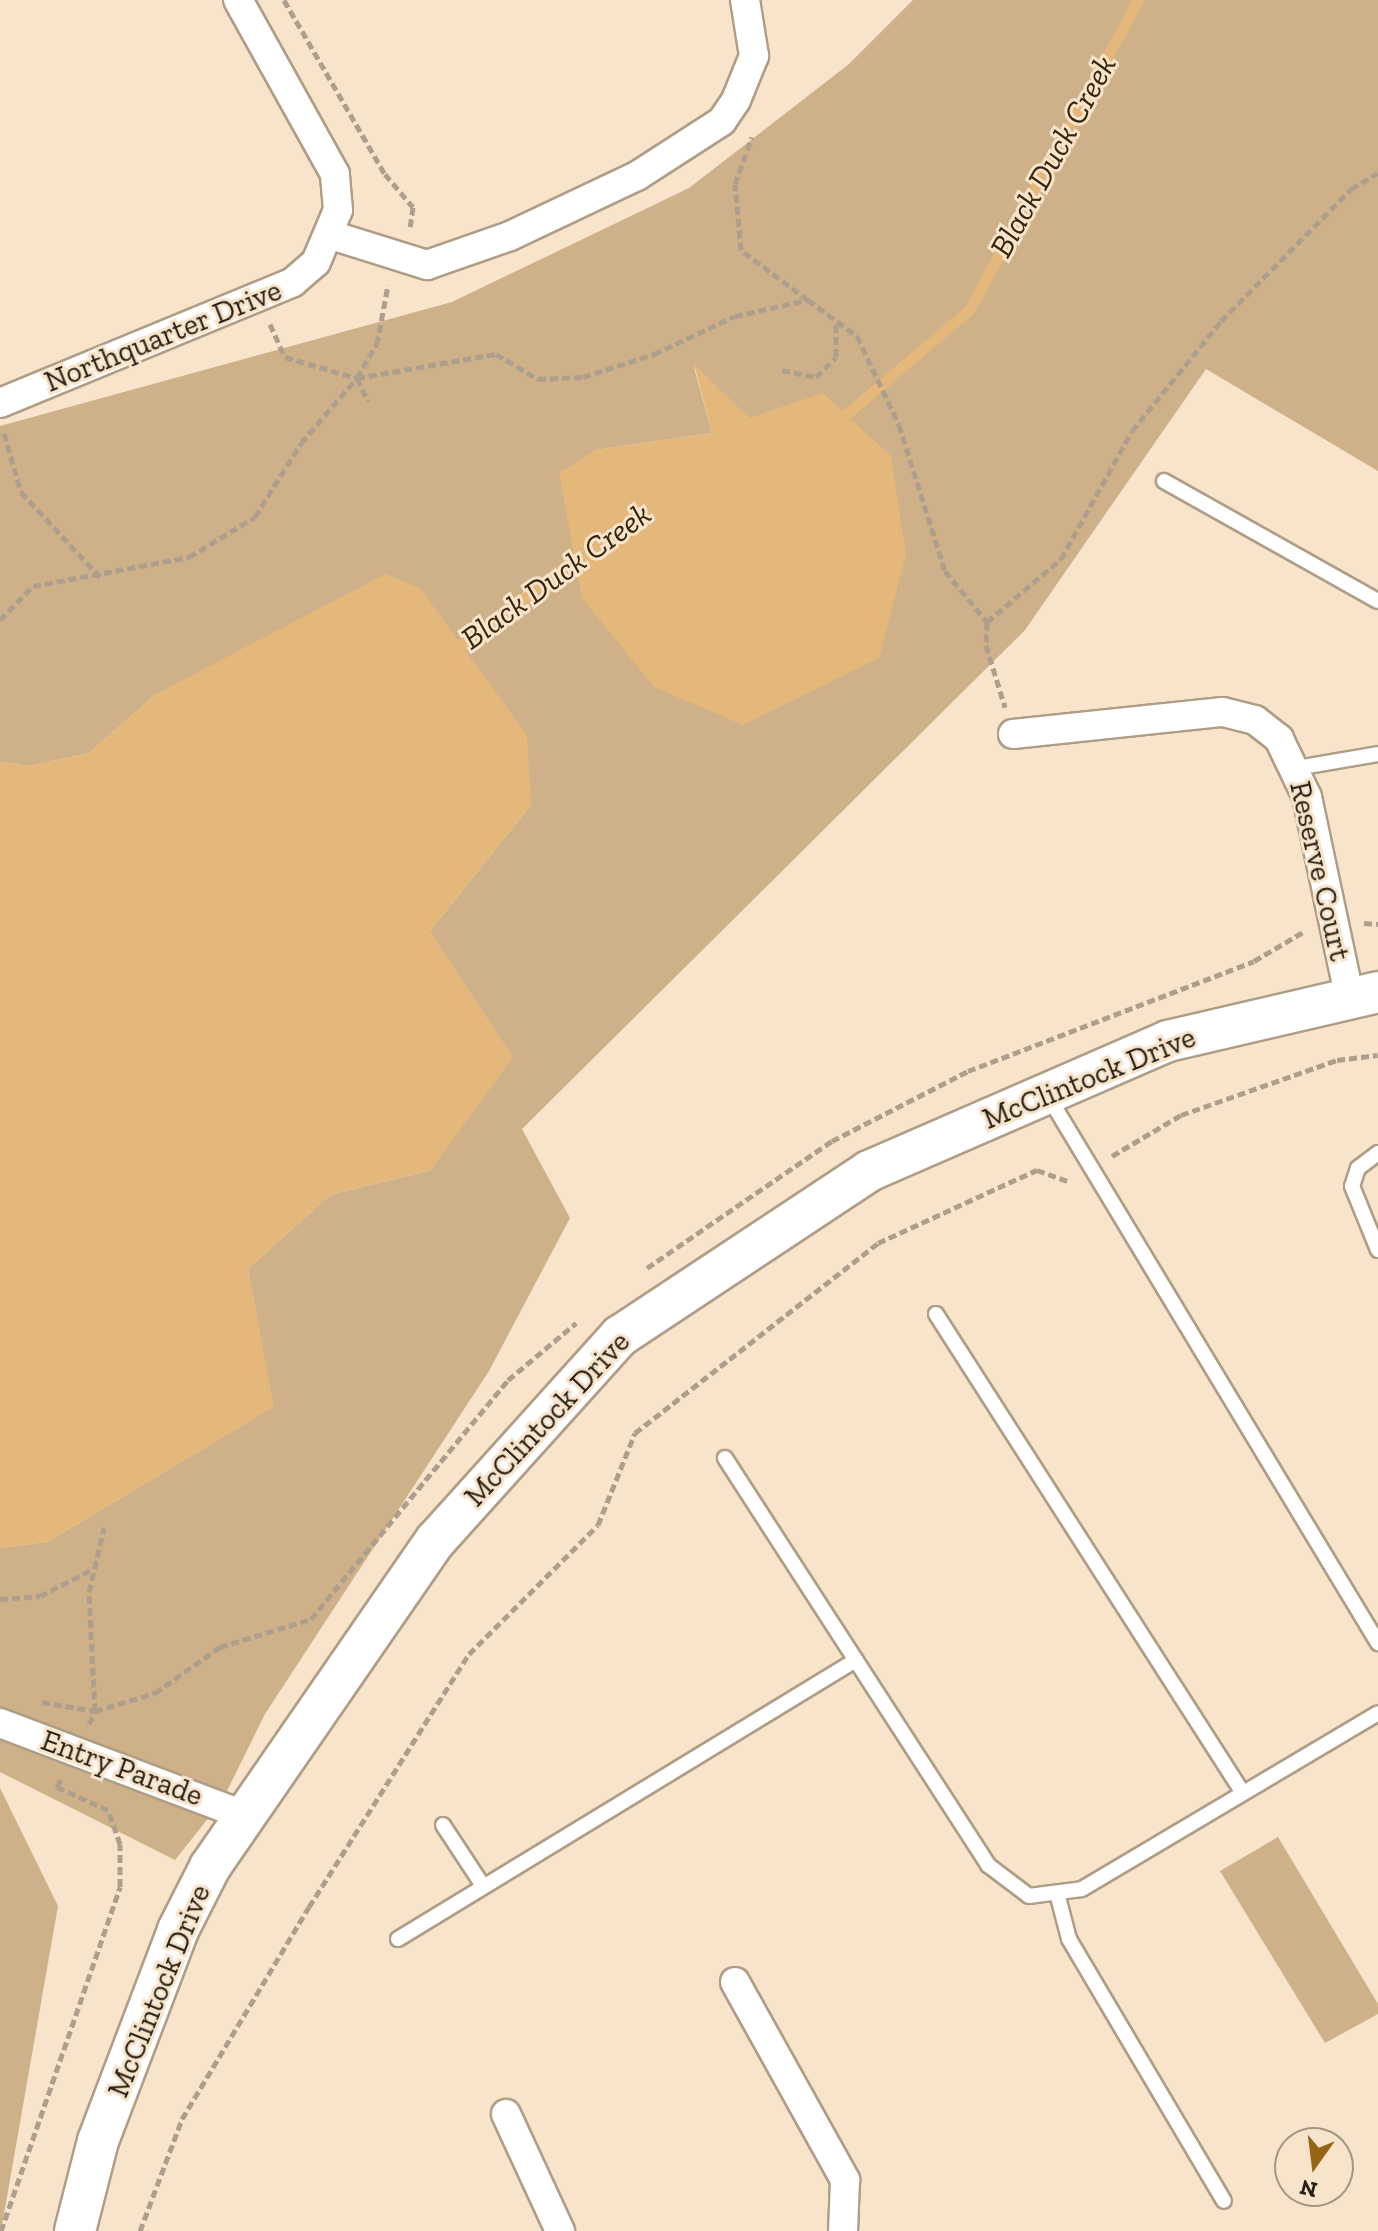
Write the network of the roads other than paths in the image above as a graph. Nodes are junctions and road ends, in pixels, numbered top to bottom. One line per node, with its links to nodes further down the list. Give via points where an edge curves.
1 (238, 0): 3 (street, via 329,157 338,190)
2 (745, 0): 3 (street, via 756,32 749,77 722,121 700,137 510,236 427,265 398,261)
3 (331, 235): 4 (street, Northquarter Drive, via 293,282)
4 (3, 393)
5 (1164, 481): 6 (lane)
6 (1378, 601)
7 (1013, 734): 9 (street, Reserve Court, via 1223,712 1255,720 1279,739)
8 (1378, 754): 9 (lane)
9 (1297, 768): 10 (street, Reserve Court)
10 (1363, 994): 11 (street, McClintock Drive, via 1168,1041)
11 (1046, 1093): 16 (lane); 21 (street, McClintock Drive, via 869,1171 620,1336 436,1540)
12 (1378, 1153): 13 (lane, via 1358,1168 1352,1186)
13 (1378, 1250)
14 (936, 1314): 20 (lane)
15 (725, 1458): 17 (lane)
16 (1378, 1643)
17 (856, 1660): 23 (lane); 24 (lane, via 988,1865 1029,1896)
18 (1378, 1713): 20 (lane)
19 (0, 1723): 21 (street, Entry Parade)
20 (1241, 1790): 24 (lane)
21 (243, 1815): 29 (street, McClintock Drive, via 178,1930 98,2141)
22 (443, 1825): 23 (lane)
23 (483, 1886): 25 (lane)
24 (1058, 1897): 28 (lane, via 1069,1939)
25 (398, 1939)
26 (735, 1982): 31 (street, via 845,2180)
27 (506, 2114): 30 (street)
28 (1224, 2201)
29 (75, 2231)
30 (560, 2231)
31 (843, 2231)

